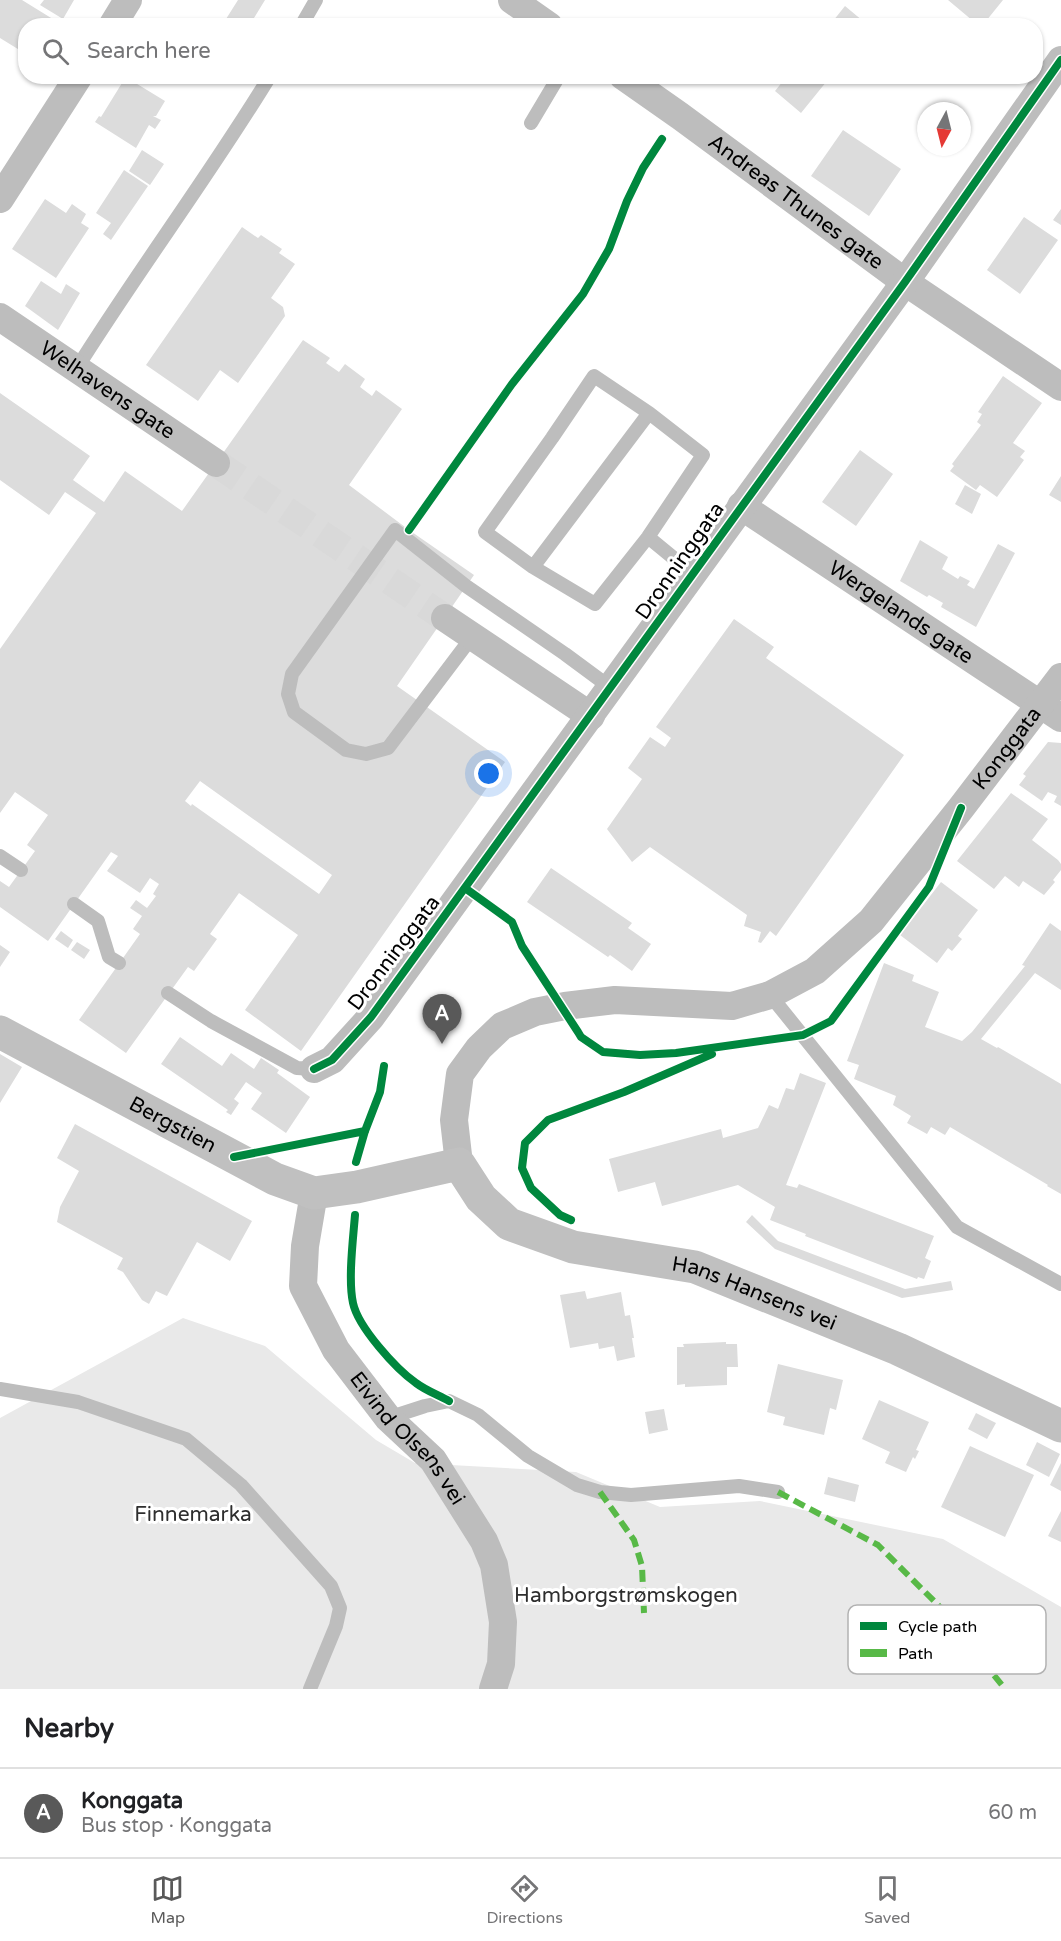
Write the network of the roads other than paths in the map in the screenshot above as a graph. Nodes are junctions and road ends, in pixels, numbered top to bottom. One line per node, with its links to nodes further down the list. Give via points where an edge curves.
1 (129, 0): 4 (street)
2 (316, 0): 5 (lane)
3 (512, 0): 6 (street)
4 (117, 18)
5 (306, 18)
6 (538, 18)
7 (1061, 60): 14 (street, Dronninggata)
8 (74, 84): 13 (street)
9 (265, 84): 16 (lane)
10 (553, 84): 12 (lane)
11 (634, 84): 14 (street, Andreas Thunes gate)
12 (531, 123)
13 (0, 199)
14 (905, 282): 17 (street, Andreas Thunes gate); 20 (street, Dronninggata)
15 (0, 317): 16 (street, Welhavens gate)
16 (77, 368): 19 (street, Welhavens gate)
17 (1061, 387)
18 (649, 413): 21 (lane, via 703,455); 22 (lane); 22 (lane, via 594,376 485,532)
19 (216, 463)
20 (741, 506): 23 (street, Dronninggata); 28 (street, Wergelands gate)
21 (648, 537): 22 (lane, via 595,604); 23 (lane)
22 (533, 567)
23 (693, 574): 27 (street, Dronninggata)
24 (445, 618): 25 (street)
25 (472, 637): 27 (lane, via 387,748 366,754 346,750 294,712 288,694 292,674 395,530 466,586); 29 (street)
26 (1061, 677): 28 (street, Konggata)
27 (611, 688): 29 (street, Dronninggata)
28 (1051, 711): 35 (street, Konggata, via 871,921 815,971)
29 (591, 716): 37 (street, Dronninggata, via 371,1017 332,1060)
30 (0, 856): 31 (lane)
31 (21, 870)
32 (74, 904): 33 (lane, via 98,921 109,957)
33 (119, 963)
34 (168, 993): 37 (lane, via 297,1068)
35 (771, 995): 38 (street, Konggata, via 732,1006 615,1000 535,1012 502,1026 460,1074 454,1120); 40 (lane, via 957,1227)
36 (0, 1032): 39 (main road, Bergstien, via 275,1179)
37 (314, 1069)
38 (459, 1164): 39 (main road, Bergstien); 43 (main road, Hans Hansens vei, via 481,1198 508,1224 573,1247 695,1267 898,1348)
39 (314, 1193): 42 (street, Eivind Olsens vei, via 303,1286 336,1350)
40 (1061, 1284)
41 (0, 1389): 45 (lane, via 78,1402 186,1439 241,1485 331,1586 340,1608)
42 (388, 1418): 44 (lane, via 449,1401 478,1415 528,1456 577,1485 600,1492 631,1495 739,1486); 46 (street, Eivind Olsens vei, via 433,1460 484,1541 494,1565 503,1622 501,1664)
43 (1061, 1426)
44 (778, 1492)
45 (310, 1689)
46 (493, 1689)

